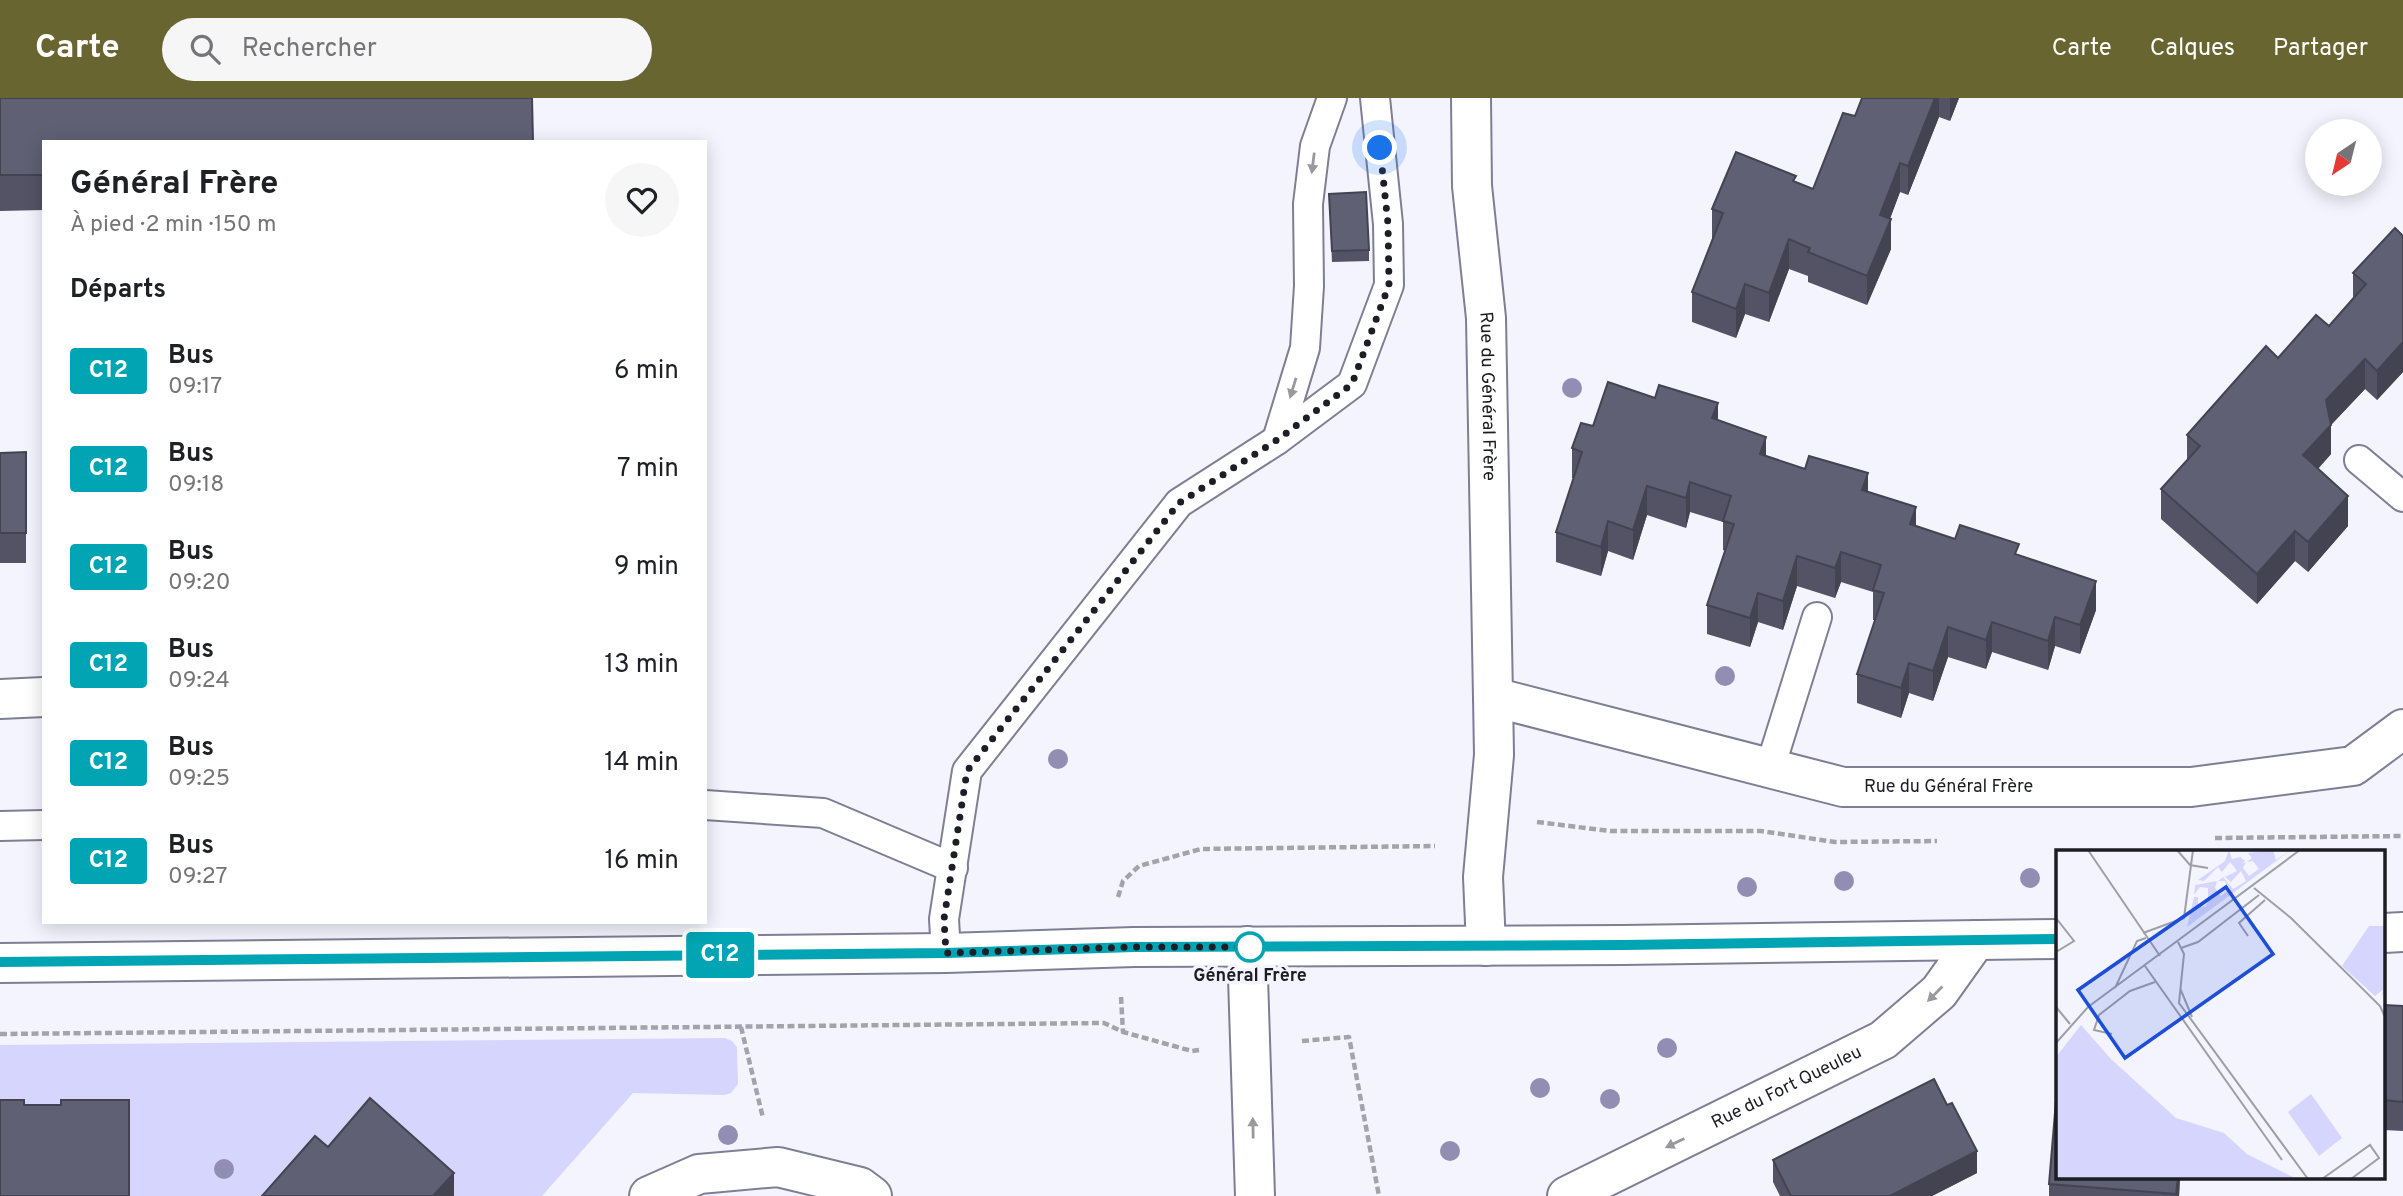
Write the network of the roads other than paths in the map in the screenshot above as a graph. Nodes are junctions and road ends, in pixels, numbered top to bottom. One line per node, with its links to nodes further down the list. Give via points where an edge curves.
1 (1332, 98): 4 (lane, one-way to 4, via 1315,146 1308,204 1305,348)
2 (1375, 98): 4 (lane, via 1388,224 1389,285 1352,384)
3 (1471, 98): 9 (street, Rue du Général Frère, via 1472,186 1486,318)
4 (1277, 440): 16 (lane, via 1179,503 967,771)
5 (2359, 460): 6 (lane)
6 (2403, 497)
7 (1817, 617): 12 (lane)
8 (42, 697): 10 (street)
9 (1493, 697): 12 (street, Rue du Général Frère); 19 (street, Rue du Général Frère, via 1494,755 1483,877)
10 (0, 699)
11 (2403, 729): 12 (street, Rue du Général Frère, via 2353,766 2191,787 1843,787)
12 (1770, 768)
13 (707, 806): 16 (lane, via 823,813)
14 (42, 825): 15 (lane)
15 (0, 826)
16 (953, 868): 21 (lane, via 944,919)
17 (2056, 939): 18 (street)
18 (1976, 940): 19 (street); 26 (street, Rue du Fort Queuleu, one-way to 26, via 1939,992 1883,1040)
19 (1486, 946): 20 (street)
20 (1247, 947): 21 (street); 25 (street, one-way to 20)
21 (946, 953): 22 (street)
22 (0, 962)
23 (649, 1196): 24 (street, via 699,1174 778,1167 860,1187)
24 (872, 1196)
25 (1255, 1196)
26 (1567, 1196)

